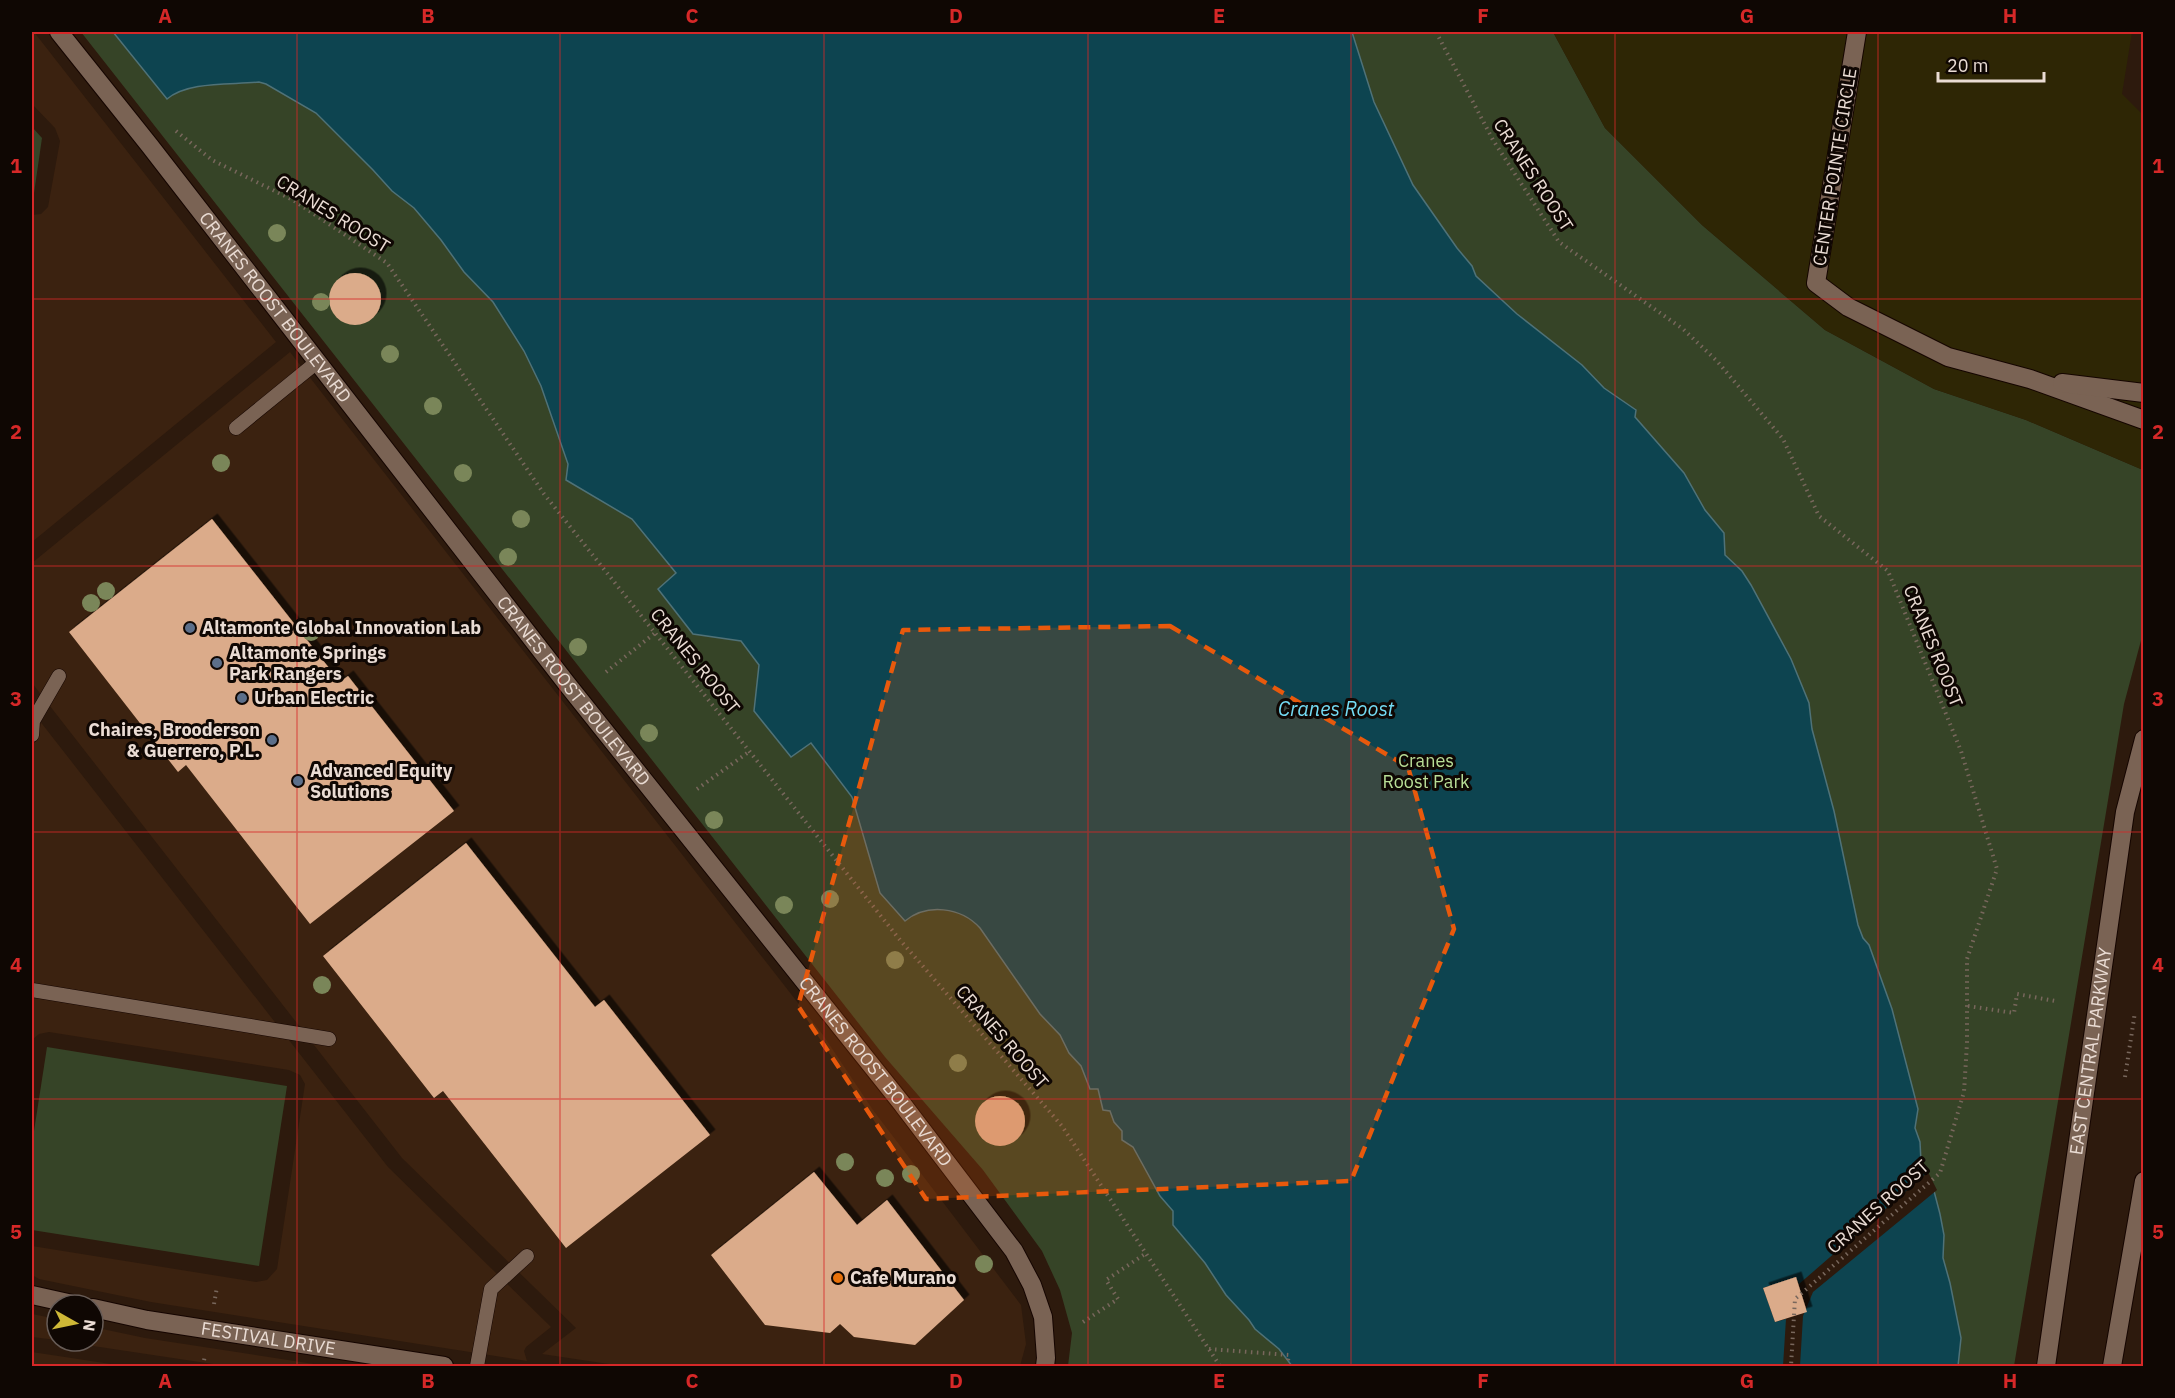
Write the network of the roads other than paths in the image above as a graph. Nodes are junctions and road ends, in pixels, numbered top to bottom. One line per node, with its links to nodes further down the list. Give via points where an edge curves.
1 (59, 32): 3 (street, CRANES ROOST BOULEVARD)
2 (1857, 32): 4 (street, CENTER POINTE CIRCLE, via 1816,283 1848,306 1948,357)
3 (317, 362): 7 (lane); 18 (street, CRANES ROOST BOULEVARD, via 1014,1251 1043,1317)
4 (2030, 379): 5 (street, CENTER POINTE CIRCLE); 6 (street, CENTER POINTE CIRCLE)
5 (2144, 393)
6 (2144, 420)
7 (236, 428)
8 (59, 676): 9 (lane, via 33,720)
9 (32, 735)
10 (2144, 739): 19 (street, EAST CENTRAL PARKWAY, via 2125,812)
11 (32, 990): 12 (lane)
12 (329, 1039)
13 (2144, 1181): 20 (street)
14 (527, 1256): 17 (lane, via 491,1289)
15 (105, 1311): 16 (street, FESTIVAL DRIVE)
16 (444, 1366)
17 (477, 1366)
18 (1045, 1366)
19 (2046, 1366)
20 (2112, 1366)

